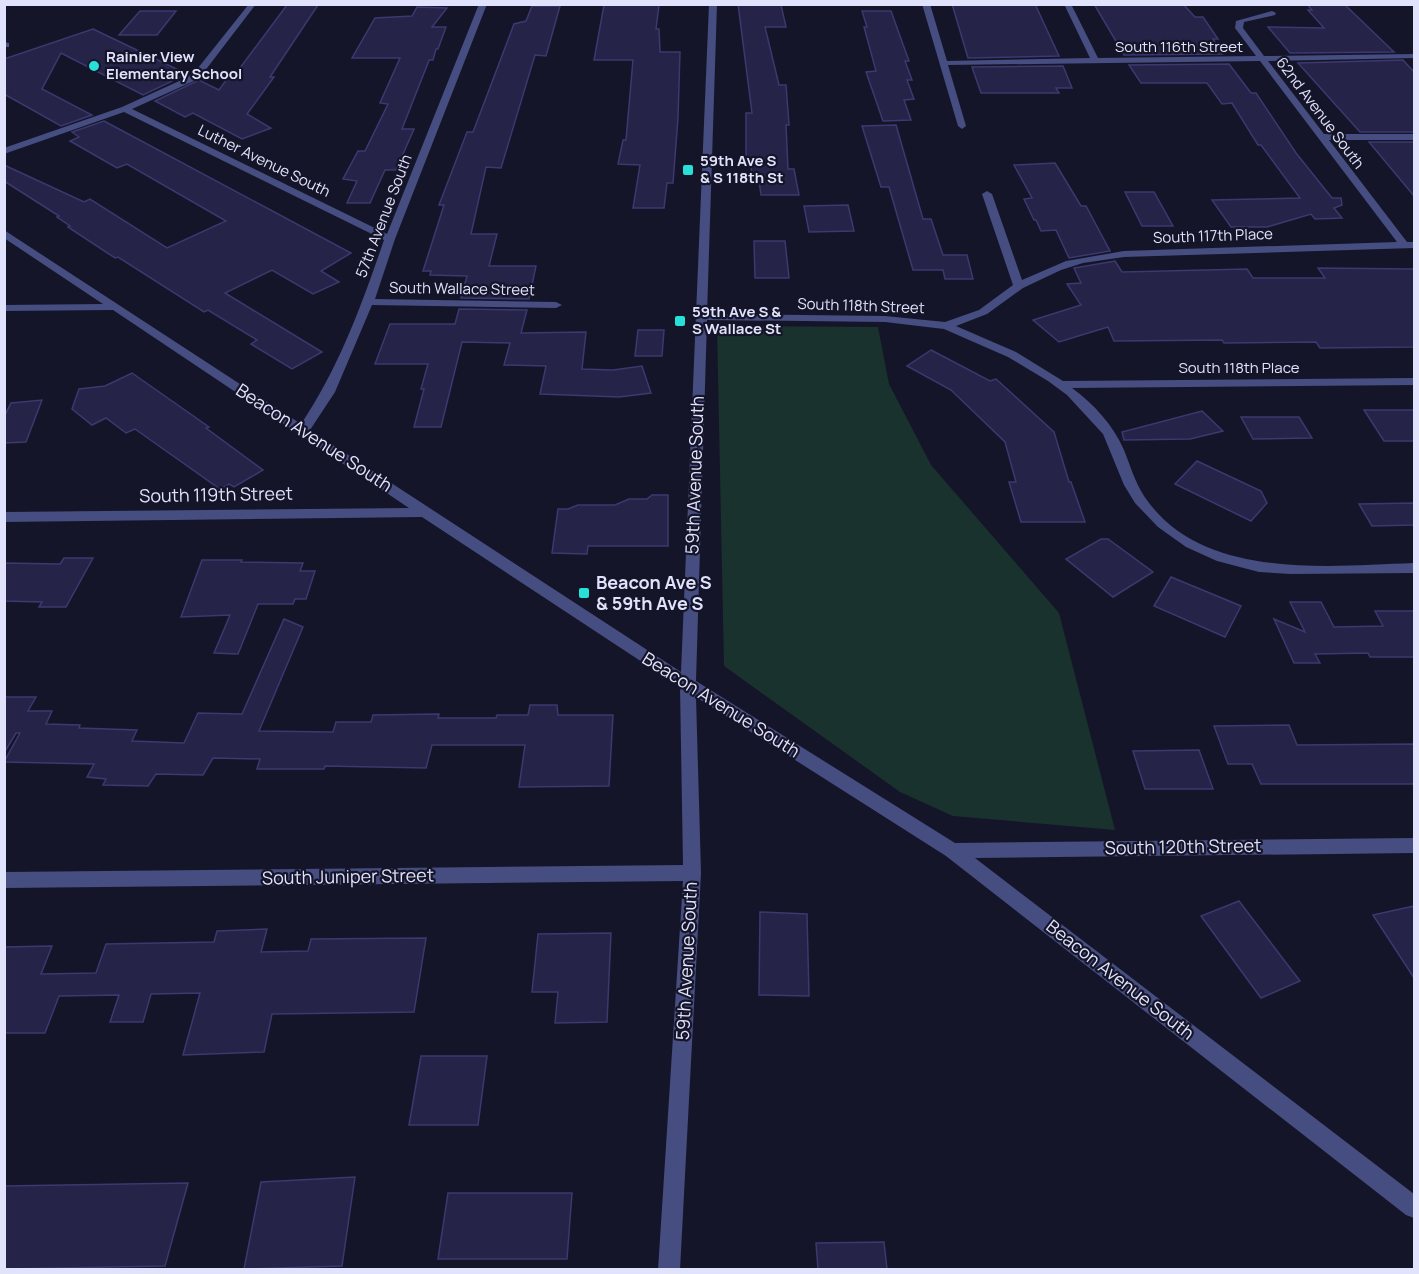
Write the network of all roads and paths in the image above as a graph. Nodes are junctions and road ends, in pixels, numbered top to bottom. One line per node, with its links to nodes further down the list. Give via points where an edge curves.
1 (253, 4): 11 (street, via 191,79)
2 (483, 4): 18 (street, 57th Avenue South)
3 (713, 4): 25 (street, 59th Avenue South)
4 (926, 4): 10 (street)
5 (1067, 4): 9 (street)
6 (1272, 13): 8 (street, 62nd Avenue South, via 1240,21 1239,28)
7 (1414, 56): 8 (street, South 116th Street)
8 (1262, 60): 9 (street, South 116th Street); 13 (street, 62nd Avenue South)
9 (1095, 61): 10 (street, South 116th Street)
10 (944, 63): 12 (street)
11 (125, 109): 15 (street); 18 (street, Luther Avenue South)
12 (962, 126)
13 (1321, 137): 14 (street); 19 (street, 62nd Avenue South)
14 (1414, 137)
15 (4, 151)
16 (987, 194): 20 (street)
17 (4, 233): 23 (street, Beacon Avenue South)
18 (390, 239): 21 (street, 57th Avenue South)
19 (1409, 245): 20 (street, South 117th Place, via 1088,257 1054,267)
20 (1018, 286): 26 (street, South 117th Place, via 983,312)
21 (368, 302): 22 (street, South Wallace Street); 29 (street, 57th Avenue South, via 329,392)
22 (556, 305)
23 (117, 307): 24 (street); 29 (street, Beacon Avenue South)
24 (4, 308)
25 (702, 317): 26 (street, South 118th Street, via 885,319); 33 (street, 59th Avenue South)
26 (946, 326): 28 (street, via 993,345)
27 (1414, 381): 28 (street, South 118th Place)
28 (1064, 384): 32 (street, via 1104,427 1132,486 1152,516 1212,554 1277,570)
29 (302, 432): 30 (street, Beacon Avenue South)
30 (428, 512): 31 (street, South 119th Street); 33 (street, Beacon Avenue South)
31 (4, 517)
32 (1414, 568)
33 (688, 683): 35 (street, Beacon Avenue South); 36 (street, 59th Avenue South)
34 (1414, 844): 35 (street, South 120th Street)
35 (952, 851): 38 (street, Beacon Avenue South)
36 (692, 873): 37 (street, South Juniper Street); 39 (street, 59th Avenue South)
37 (4, 880)
38 (1414, 1207)
39 (669, 1269)

